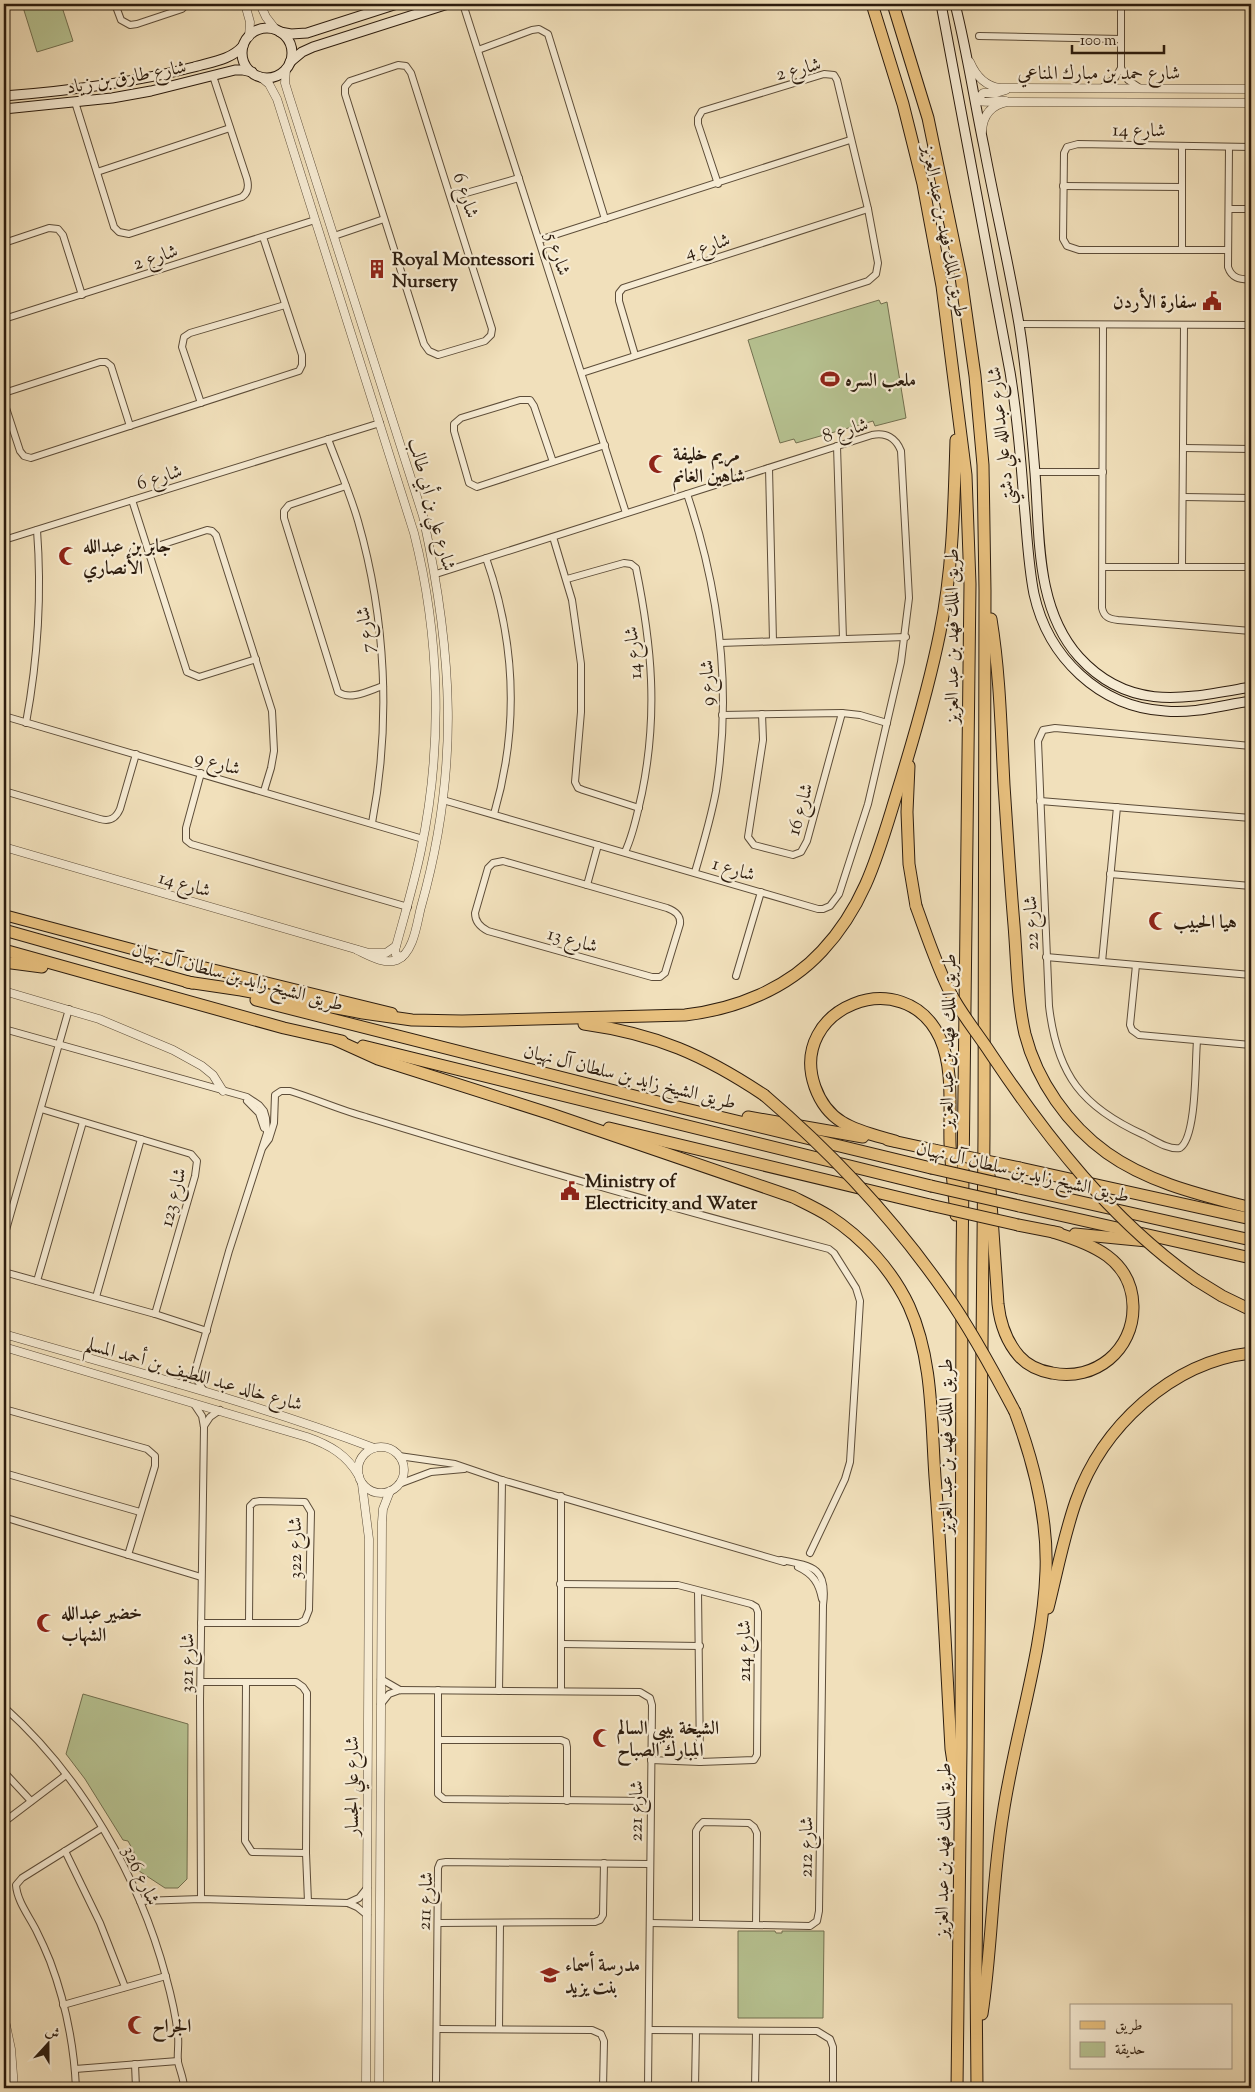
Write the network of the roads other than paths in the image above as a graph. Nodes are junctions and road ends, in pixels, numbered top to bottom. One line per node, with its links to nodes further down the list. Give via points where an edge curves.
1 (114, 4): 2 (street, via 121,20 130,25 182,9)
2 (187, 4)
3 (245, 4): 19 (street, via 250,22)
4 (260, 4): 17 (street)
5 (397, 4): 13 (main road)
6 (448, 4): 15 (main road)
7 (464, 4): 22 (street, شارع 5)
8 (872, 4): 90 (highway, طريق الملك فهد بن عبد العزيز, via 922,184 942,286)
9 (893, 4): 120 (highway, طريق الملك فهد بن عبد العزيز, via 928,118 961,277 983,465)
10 (941, 4): 49 (main road, شارع عبدالله علي دشتي)
11 (955, 4): 23 (main road, شارع عبدالله علي دشتي)
12 (1121, 4): 20 (street)
13 (374, 11): 14 (main road); 15 (main road)
14 (363, 14): 16 (main road, via 369,22); 17 (main road, via 307,33)
15 (379, 25): 16 (main road)
16 (367, 29): 24 (main road, via 302,52)
17 (278, 31): 19 (main road, via 262,29); 24 (main road, via 290,45 292,53)
18 (979, 36): 20 (street)
19 (249, 37): 21 (main road)
20 (1121, 39): 25 (street)
21 (244, 46): 26 (main road, via 244,63); 28 (main road, شارع طارق بن زياد, via 227,58)
22 (478, 50): 51 (street, شارع 5); 60 (street, via 532,30 539,29 548,34)
23 (966, 52): 30 (street, شارع حمد بن مبارك المناعي, via 975,72 985,82); 44 (main road, شارع عبدالله علي دشتي)
24 (288, 65): 26 (main road, via 276,76 267,78); 37 (street, شارع علي بن أبي طالب, via 285,83)
25 (1121, 68): 31 (street); 32 (street, via 1128,80)
26 (255, 74): 27 (main road, شارع طارق بن زياد, via 240,70); 38 (street, شارع علي بن أبي طالب, via 269,84)
27 (213, 76): 34 (main road, شارع طارق بن زياد); 43 (street)
28 (149, 78): 29 (main road, شارع طارق بن زياد); 34 (main road, via 144,80 144,86)
29 (128, 82): 35 (main road, via 135,86); 36 (main road, شارع طارق بن زياد)
30 (1010, 88): 31 (street, شارع حمد بن مبارك المناعي); 40 (street, via 998,93 983,93 979,100 984,103 996,100)
31 (1102, 88): 32 (street, شارع حمد بن مبارك المناعي)
32 (1140, 88): 33 (street, شارع حمد بن مبارك المناعي)
33 (1251, 89)
34 (151, 91): 35 (main road, شارع طارق بن زياد)
35 (130, 95): 39 (main road, شارع طارق بن زياد)
36 (4, 96)
37 (289, 96): 38 (street, via 283,94); 63 (street, شارع علي بن أبي طالب)
38 (277, 99): 62 (street, شارع علي بن أبي طالب)
39 (75, 102): 42 (main road, شارع طارق بن زياد); 50 (street)
40 (1016, 102): 41 (street, شارع حمد بن مبارك المناعي); 44 (street, شارع حمد بن مبارك المناعي, via 1000,104 989,111)
41 (1251, 103)
42 (4, 109)
43 (230, 128): 50 (street); 50 (street, via 248,182 248,191 242,197 124,234 114,228)
44 (982, 138): 61 (main road, شارع عبدالله علي دشتي)
45 (850, 140): 52 (street); 52 (street, شارع 2, via 837,80 830,74 707,109 699,116 698,124); 56 (street)
46 (1182, 146): 47 (street, شارع 14); 53 (street, شارع 14, via 1070,146 1064,153); 54 (street)
47 (1229, 147): 48 (street, شارع 14); 57 (street)
48 (1251, 147)
49 (972, 164): 61 (main road, via 980,181 988,221 994,224); 67 (main road, شارع عبدالله علي دشتي)
50 (97, 172)
51 (519, 178): 55 (street); 65 (street, شارع 5)
52 (718, 184): 60 (street)
53 (1064, 186): 54 (street); 68 (street, شارع 14, via 1063,239 1069,247 1079,250)
54 (1182, 187): 68 (street)
55 (452, 198): 59 (street, شارع 6, via 411,73 408,67 398,65 350,81 345,89); 59 (street, شارع 6, via 490,322 492,333 485,341 438,355 427,350)
56 (868, 209): 84 (street, via 878,263 871,280); 84 (street, شارع 4, via 624,288 619,293 619,301)
57 (1228, 209): 58 (street); 69 (street)
58 (1251, 209)
59 (384, 219): 63 (street)
60 (605, 219): 65 (street)
61 (998, 219): 71 (main road, شارع عبدالله علي دشتي)
62 (315, 220): 64 (street, شارع 2); 75 (street, شارع علي بن أبي طالب)
63 (334, 236): 74 (street, شارع علي بن أبي طالب)
64 (264, 237): 72 (street, شارع 2); 73 (street)
65 (539, 240): 85 (street, شارع 5)
66 (4, 243): 72 (street, via 49,228 58,229 63,235)
67 (988, 245): 71 (main road, via 991,239 998,241); 83 (main road, شارع عبدالله علي دشتي)
68 (1182, 250): 69 (street, شارع 14)
69 (1228, 250): 70 (street, via 1228,267 1232,275)
70 (1251, 280)
71 (1010, 283): 77 (main road, شارع عبدالله علي دشتي)
72 (82, 295): 76 (street, شارع 2)
73 (285, 305): 89 (street, via 302,355 300,370); 89 (street, via 184,337 182,347)
74 (358, 311): 75 (street, via 354,316); 81 (street, شارع علي بن أبي طالب)
75 (345, 312): 82 (street, شارع علي بن أبي طالب)
76 (4, 319)
77 (1019, 324): 78 (street); 87 (main road, شارع عبدالله علي دشتي)
78 (1103, 325): 79 (street); 102 (street)
79 (1184, 325): 80 (street); 96 (street)
80 (1251, 325)
81 (363, 326): 82 (street, via 354,326); 118 (street, شارع علي بن أبي طالب, via 423,516)
82 (350, 330): 91 (street, شارع علي بن أبي طالب)
83 (1004, 333): 87 (main road, via 1013,357 1020,401 1024,404); 100 (main road, شارع عبدالله علي دشتي)
84 (635, 355): 85 (street)
85 (582, 373): 94 (street, شارع 5)
86 (4, 393): 92 (street, via 105,361 111,366)
87 (1028, 401): 101 (main road, شارع عبدالله علي دشتي)
88 (4, 402): 92 (street, via 20,451 28,458)
89 (201, 402): 92 (street)
90 (957, 412): 140 (highway, via 950,556 940,630); 204 (highway, طريق الملك فهد بن عبد العزيز, via 966,475 970,584)
91 (380, 423): 93 (street, شارع 6); 126 (street, شارع علي بن أبي طالب, via 418,551 427,592)
92 (130, 426)
93 (328, 439): 103 (street, شارع 7); 107 (street, شارع 6)
94 (605, 446): 98 (street); 108 (street, شارع 5)
95 (837, 446): 99 (street, شارع 8); 122 (street, شارع 8, via 876,434 891,437 900,448 909,580); 123 (street)
96 (1184, 448): 97 (street); 105 (street)
97 (1251, 449)
98 (553, 462): 98 (street, via 482,487 473,486 469,483 454,424 461,418 520,400 530,400)
99 (768, 468): 104 (street, شارع 8); 124 (street)
100 (1021, 469): 113 (main road, via 1029,490 1034,550); 133 (main road, شارع عبدالله علي دشتي, via 1034,593 1051,640 1074,669 1104,693 1152,710 1179,712)
101 (1035, 472): 102 (street); 113 (main road, شارع عبدالله علي دشتي)
102 (1102, 472): 116 (street)
103 (346, 486): 129 (street, شارع 7, via 373,584); 129 (street, via 289,505 284,518 338,692 350,696)
104 (687, 494): 108 (street, شارع 8); 125 (street, شارع 9, via 708,564)
105 (1183, 497): 106 (street); 115 (street)
106 (1251, 498)
107 (132, 500): 109 (street, شارع 6); 112 (street)
108 (626, 513): 110 (street, شارع 8)
109 (36, 530): 111 (street, شارع 6); 138 (street, via 39,623)
110 (553, 537): 114 (street, شارع 8); 119 (street)
111 (4, 540)
112 (148, 549): 128 (street, via 187,672 201,676); 128 (street, via 207,530 214,533)
113 (1041, 550): 130 (main road, شارع عبدالله علي دشتي, via 1046,590 1057,623 1078,656 1103,677 1130,690 1164,698 1188,698)
114 (486, 558): 118 (street, شارع 8); 150 (street, via 504,621 512,688 508,752)
115 (1182, 566): 116 (street); 117 (street)
116 (1103, 567): 121 (street, via 1102,608 1109,618)
117 (1251, 567)
118 (436, 574): 127 (street, شارع علي بن أبي طالب)
119 (567, 579): 149 (street, via 576,621 581,678 575,782 583,790); 149 (street, شارع 14, via 624,563 635,567 648,629 652,706 649,752)
120 (986, 590): 192 (highway, طريق الملك فهد بن عبد العزيز); 196 (highway, via 998,662 1020,996 1025,1034 1036,1064 1062,1110 1107,1154 1138,1172)
121 (1251, 631)
122 (906, 637): 123 (street); 139 (street, شارع 1)
123 (843, 639): 124 (street)
124 (773, 641): 125 (street)
125 (720, 643): 136 (street, شارع 9)
126 (433, 650): 127 (street, via 440,656); 131 (street, شارع علي بن أبي طالب)
127 (446, 651): 132 (street, شارع علي بن أبي طالب)
128 (256, 659): 145 (street, via 269,701 274,732 272,760)
129 (384, 686): 152 (street, شارع 7, via 382,754)
130 (1251, 687)
131 (436, 699): 132 (street, via 442,696); 153 (street, شارع علي بن أبي طالب)
132 (449, 700): 146 (street, شارع علي بن أبي طالب)
133 (1251, 701)
134 (842, 713): 135 (street); 135 (street, شارع 16, via 807,841 803,850 793,855 754,845 748,837 763,740); 139 (street)
135 (762, 714): 136 (street)
136 (722, 715): 157 (street, شارع 9, via 716,788)
137 (4, 716): 138 (street, شارع 9)
138 (26, 722): 142 (street, شارع 9)
139 (887, 723): 161 (street, شارع 1, via 864,818 835,901 826,909 818,909)
140 (918, 725): 181 (highway, via 862,897 835,936 800,972 750,999 705,1013); 208 (highway, bridge, via 910,766 907,812 909,864 916,906 951,995 1051,1139 1098,1193 1170,1262 1222,1296)
141 (1251, 746): 147 (street, شارع 22, via 1049,728 1041,732 1038,741)
142 (136, 754): 143 (street, شارع 9); 144 (street, via 120,809 111,819 100,819)
143 (202, 773): 145 (street, شارع 9); 163 (street, via 186,828 186,840 191,844)
144 (4, 791)
145 (264, 791): 152 (street, شارع 9)
146 (443, 800): 150 (street, شارع 1); 162 (street, شارع علي بن أبي طالب)
147 (1040, 800): 148 (street); 170 (street, شارع 22)
148 (1117, 807): 151 (street); 158 (street)
149 (639, 808): 156 (street, شارع 14)
150 (494, 814): 154 (street, شارع 1)
151 (1251, 818)
152 (372, 823): 153 (street, شارع 9)
153 (424, 839): 163 (street, شارع علي بن أبي طالب)
154 (598, 844): 156 (street, شارع 1); 159 (street)
155 (4, 847): 168 (street, شارع 14)
156 (625, 852): 157 (street, شارع 1)
157 (695, 872): 161 (street, شارع 1)
158 (1110, 874): 160 (street); 172 (street)
159 (587, 885): 159 (street, شارع 13, via 508,862 496,862 487,871 475,919 488,931 652,977 662,975 680,924 678,915 667,908)
160 (1251, 886)
161 (761, 892): 176 (street)
162 (423, 902): 163 (street, via 416,906); 169 (street, شارع علي بن أبي طالب, via 410,945)
163 (409, 903): 166 (street, شارع علي بن أبي طالب)
164 (4, 915): 180 (main road)
165 (4, 930): 177 (highway, طريق الشيخ زايد بن سلطان آل نهيان)
166 (396, 946): 168 (street, شارع 14, via 381,954); 169 (street, via 395,954)
167 (4, 950): 174 (highway, طريق الشيخ زايد بن سلطان آل نهيان)
168 (357, 950): 169 (street, شارع 14, via 387,961)
169 (402, 957)
170 (1046, 957): 172 (street); 184 (street, شارع 22, via 1049,1006 1060,1056 1076,1085 1109,1118 1173,1148 1184,1145 1193,1111)
171 (4, 962): 174 (highway)
172 (1102, 962): 173 (street)
173 (1136, 965): 175 (street); 184 (street, via 1130,1020 1132,1030 1139,1035)
174 (78, 971): 183 (highway, طريق الشيخ زايد بن سلطان آل نهيان)
175 (1251, 975)
176 (736, 976)
177 (186, 982): 180 (highway); 188 (highway, طريق الشيخ زايد بن سلطان آل نهيان)
178 (4, 991): 179 (street)
179 (69, 1009): 185 (street); 187 (street, via 124,1029 197,1062 213,1075)
180 (412, 1020): 181 (highway)
181 (538, 1020): 257 (highway, bridge, via 618,1029 657,1039 695,1054 764,1095 831,1156 893,1222 947,1295 972,1333 1015,1412 1034,1469 1046,1546 1046,1571 1042,1614)
182 (4, 1029): 185 (street)
183 (336, 1040): 190 (highway, via 378,1059); 202 (highway, طريق الشيخ زايد بن سلطان آل نهيان, bridge, via 931,1186)
184 (1197, 1041): 186 (street)
185 (59, 1045): 187 (street); 189 (street)
186 (1251, 1045)
187 (223, 1091): 195 (street, via 237,1095 259,1114 264,1125)
188 (682, 1108): 194 (highway); 201 (highway, طريق الشيخ زايد بن سلطان آل نهيان, bridge)
189 (41, 1109): 191 (street, شارع 123); 197 (street)
190 (551, 1114): 199 (highway, bridge); 269 (highway, via 793,1197 829,1216 857,1237 895,1281 918,1329 929,1384 951,1749)
191 (83, 1122): 193 (street, شارع 123); 206 (street)
192 (984, 1135): 199 (highway, via 1002,1326 1012,1347 1027,1363 1052,1373 1078,1374 1097,1368 1119,1351 1131,1326 1133,1300 1121,1268 1109,1256 1089,1244); 300 (highway, طريق الملك فهد بن عبد العزيز)
193 (141, 1139): 207 (street); 209 (street, شارع 123, via 191,1154 197,1162)
194 (895, 1142): 198 (highway, bridge); 204 (highway, via 842,1122 822,1102 813,1083 811,1061 818,1035 836,1013 863,1000 887,998 909,1006 926,1019 942,1044 948,1071 952,1174)
195 (263, 1148): 210 (street); 238 (street, via 274,1123 274,1097 281,1091 290,1091 363,1117 834,1252 856,1288 860,1301 850,1462)
196 (1251, 1208)
197 (6, 1218): 200 (street)
198 (1251, 1219)
199 (1054, 1232): 202 (highway)
200 (4, 1237)
201 (1251, 1240)
202 (1215, 1251): 203 (highway, طريق الشيخ زايد بن سلطان آل نهيان)
203 (1251, 1258)
204 (962, 1262): 269 (highway, طريق الملك فهد بن عبد العزيز)
205 (4, 1272): 206 (street)
206 (37, 1281): 207 (street)
207 (96, 1297): 209 (street)
208 (1251, 1310)
209 (155, 1314): 210 (street)
210 (207, 1331): 216 (street)
211 (4, 1334): 214 (street, شارع خالد عبد اللطيف بن أحمد المسلم)
212 (4, 1347): 217 (street, شارع خالد عبد اللطيف بن أحمد المسلم)
213 (1251, 1353): 257 (highway, via 1201,1368 1166,1385 1130,1416 1094,1462 1077,1500)
214 (103, 1363): 215 (street, شارع خالد عبد اللطيف بن أحمد المسلم); 217 (street)
215 (116, 1367): 218 (street); 219 (street, شارع خالد عبد اللطيف بن أحمد المسلم)
216 (195, 1371): 219 (street, via 189,1379); 220 (street)
217 (99, 1375): 218 (street, شارع خالد عبد اللطيف بن أحمد المسلم)
218 (111, 1378): 221 (street, شارع خالد عبد اللطيف بن أحمد المسلم)
219 (178, 1384): 220 (street, شارع خالد عبد اللطيف بن أحمد المسلم)
220 (204, 1391): 225 (street, شارع خالد عبد اللطيف بن أحمد المسلم)
221 (193, 1403): 223 (street, شارع خالد عبد اللطيف بن أحمد المسلم); 224 (street, شارع 321, via 202,1416)
222 (4, 1409): 236 (street, via 147,1449 155,1456 155,1466)
223 (220, 1410): 224 (street); 226 (street, شارع خالد عبد اللطيف بن أحمد المسلم)
224 (204, 1427): 240 (street, شارع 321)
225 (323, 1429): 226 (street, via 323,1435); 227 (street, شارع خالد عبد اللطيف بن أحمد المسلم)
226 (317, 1441): 231 (street, شارع خالد عبد اللطيف بن أحمد المسلم, via 338,1451)
227 (374, 1448): 228 (street, via 388,1448); 231 (street, via 359,1462)
228 (399, 1456): 229 (street, شارع 212, via 447,1462); 233 (street, via 404,1470)
229 (470, 1470): 232 (street, شارع 212); 233 (street, شارع 212, via 438,1470)
230 (4, 1473): 236 (street)
231 (361, 1480): 234 (street, via 372,1491); 241 (street, شارع علي الجسار, via 368,1526)
232 (502, 1480): 235 (street, شارع 212); 254 (street)
233 (399, 1484): 234 (street)
234 (390, 1492): 242 (street, شارع علي الجسار, via 382,1516)
235 (561, 1496): 243 (street); 288 (street, شارع 212, via 781,1560 808,1571 819,1585 823,1605 819,1911 817,1921 810,1926)
236 (140, 1512): 239 (street)
237 (4, 1519): 239 (street)
238 (810, 1553)
239 (128, 1555): 240 (street)
240 (201, 1577): 246 (street, شارع 321)
241 (368, 1577): 242 (street, via 376,1575); 267 (street, شارع علي الجسار)
242 (382, 1578): 249 (street, شارع علي الجسار)
243 (560, 1584): 244 (street, شارع 214, via 678,1584); 247 (street)
244 (698, 1590): 248 (street); 261 (street, شارع 214, via 751,1604 758,1612 757,1755 749,1762)
245 (248, 1622): 245 (street, شارع 322, via 299,1622 307,1617 310,1512 305,1502 260,1501 250,1506); 246 (street, شارع 322)
246 (201, 1624): 250 (street, شارع 321)
247 (562, 1644): 248 (street); 255 (street)
248 (700, 1646): 261 (street)
249 (381, 1679): 252 (street); 256 (street, شارع علي الجسار)
250 (201, 1682): 251 (street); 279 (street, شارع 321)
251 (246, 1683): 275 (street, via 245,1841 252,1852); 275 (street, via 296,1682 307,1693)
252 (400, 1690): 253 (street, شارع 221); 256 (street, via 389,1694)
253 (438, 1690): 254 (street, شارع 221); 259 (street)
254 (499, 1691): 255 (street, شارع 221)
255 (561, 1691): 260 (street, شارع 221, via 640,1692 648,1695 652,1705)
256 (381, 1704): 268 (street, شارع علي الجسار)
257 (1024, 1706): 300 (highway, via 1002,1815 988,1976)
258 (4, 1707): 263 (street, شارع 326, via 22,1723)
259 (439, 1740): 265 (street, via 438,1794 444,1799); 265 (street, via 566,1742)
260 (651, 1760): 261 (street, شارع 214); 266 (street, شارع 221)
261 (700, 1762)
262 (4, 1772): 264 (street)
263 (66, 1775): 264 (street); 273 (street, شارع 326)
264 (31, 1801): 272 (street)
265 (567, 1801): 266 (street)
266 (650, 1801): 277 (street, شارع 221)
267 (368, 1807): 268 (street); 270 (street, شارع علي الجسار)
268 (380, 1807): 271 (street, شارع علي الجسار)
269 (960, 1809): 316 (highway, طريق الملك فهد بن عبد العزيز)
270 (367, 1818): 271 (street); 278 (street, شارع علي الجسار)
271 (380, 1819): 309 (street, شارع علي الجسار)
272 (4, 1822)
273 (102, 1828): 274 (street); 280 (street, شارع 326)
274 (65, 1851): 290 (street, via 100,1923); 291 (street, via 16,1885 16,1893 50,1962)
275 (306, 1854): 281 (street)
276 (604, 1863): 277 (street, شارع 211); 286 (street, شارع 211, via 440,1864); 287 (street, via 603,1915 600,1920)
277 (649, 1864): 284 (street, شارع 221)
278 (367, 1888): 282 (street, via 360,1898); 283 (street, شارع علي الجسار)
279 (200, 1899): 280 (street); 281 (street)
280 (140, 1901): 289 (street, شارع 326)
281 (308, 1902): 282 (street)
282 (348, 1903): 283 (street)
283 (367, 1915): 308 (street, شارع علي الجسار)
284 (650, 1922): 285 (street, شارع 212); 295 (street, شارع 221)
285 (696, 1922): 288 (street, شارع 212); 288 (street, via 698,1826 703,1822 749,1823 757,1833)
286 (438, 1923): 287 (street); 293 (street, شارع 211)
287 (500, 1923): 294 (street)
288 (756, 1924)
289 (166, 1976): 290 (street); 301 (street, شارع 326, via 178,2036)
290 (125, 1987): 291 (street)
291 (63, 2004): 303 (street)
292 (4, 2016): 298 (street)
293 (437, 2029): 294 (street); 310 (street, شارع 211, via 436,2083)
294 (499, 2029): 311 (street, via 592,2030 601,2034 604,2041)
295 (649, 2030): 296 (street); 312 (street, شارع 221)
296 (696, 2031): 297 (street); 313 (street)
297 (756, 2032): 314 (street); 315 (street, via 817,2031 825,2035 833,2047)
298 (6, 2038): 299 (street)
299 (7, 2048): 304 (street)
300 (977, 2049): 317 (highway, طريق الملك فهد بن عبد العزيز)
301 (178, 2061): 302 (street); 307 (street, شارع 326)
302 (135, 2064): 303 (street); 306 (street)
303 (74, 2069): 305 (street)
304 (14, 2088)
305 (76, 2088)
306 (136, 2088)
307 (184, 2088)
308 (366, 2088)
309 (379, 2088)
310 (439, 2088)
311 (602, 2088)
312 (648, 2088)
313 (695, 2088)
314 (755, 2088)
315 (832, 2088)
316 (957, 2088)
317 (977, 2088)

